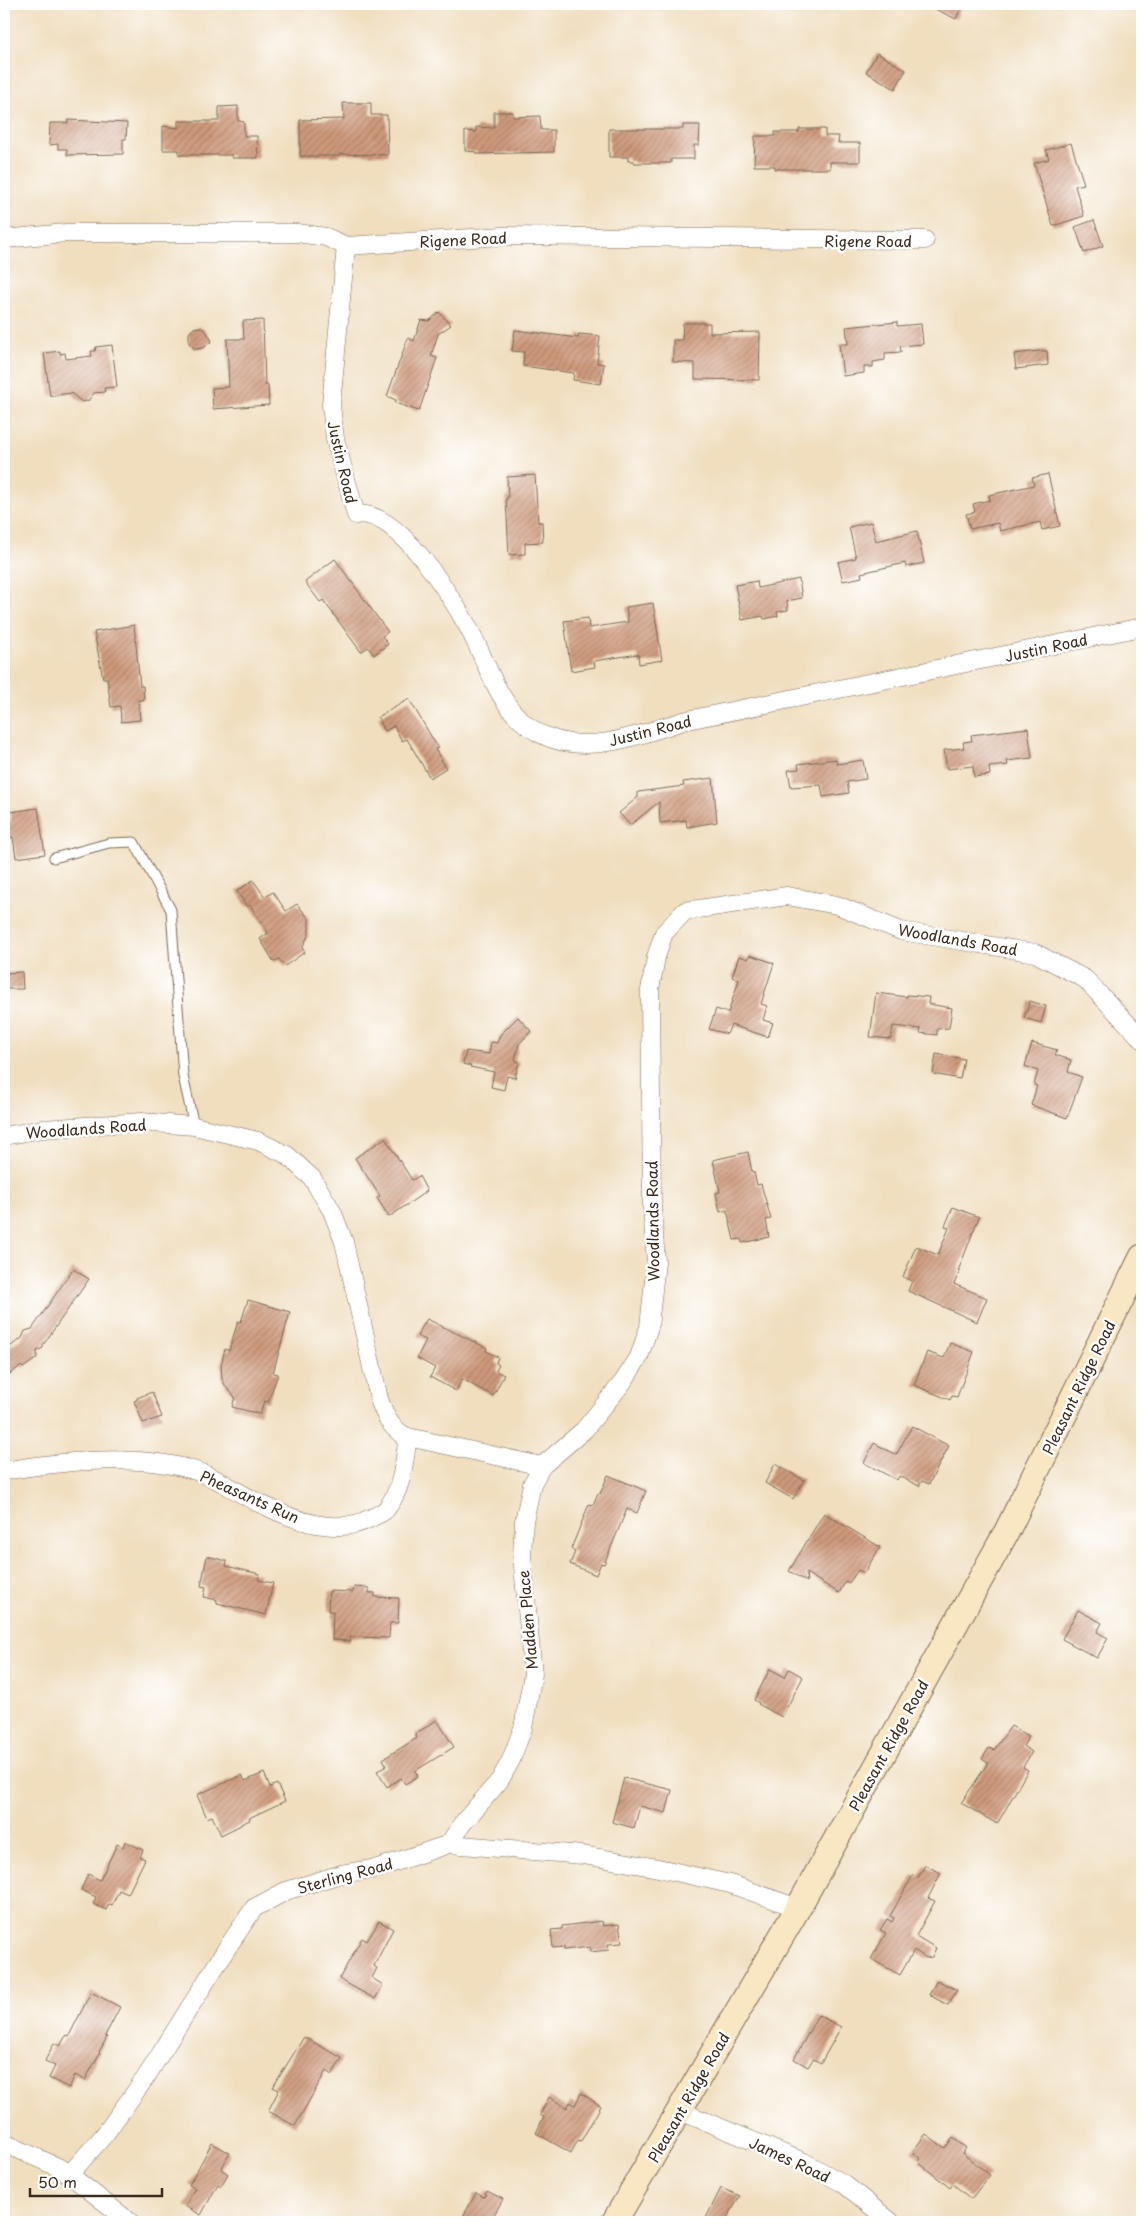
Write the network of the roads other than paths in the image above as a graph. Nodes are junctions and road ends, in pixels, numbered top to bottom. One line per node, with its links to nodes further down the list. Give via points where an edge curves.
1 (4, 239): 3 (street, Rigene Road, via 66,233 297,233 326,238)
2 (925, 240): 3 (street, Rigene Road, via 503,236)
3 (346, 246): 4 (street, Justin Road, via 331,405 335,439 356,516 361,514 384,522 400,532 419,554 467,625 513,712 529,728 570,743 631,738 683,721)
4 (1142, 627)
5 (54, 858): 7 (lane, via 109,843 134,842 171,910 183,1076)
6 (1142, 1039): 11 (street, Woodlands Road, via 1085,979 1035,953 900,930 837,905 787,896 685,911 664,934 650,990 652,1207 656,1262 649,1327 639,1358 623,1382 584,1430)
7 (194, 1126): 8 (street, Woodlands Road, via 141,1122 43,1129); 10 (street, Woodlands Road, via 258,1141 287,1155 312,1178 332,1211 344,1242 379,1399 387,1420 400,1434)
8 (4, 1136)
9 (1142, 1257): 14 (street, Pleasant Ridge Road, via 1006,1533)
10 (408, 1437): 11 (street, Woodlands Road); 12 (street, Pheasants Run, via 401,1483 386,1510 360,1524 336,1527 313,1524 262,1505 199,1472 146,1461)
11 (542, 1466): 13 (street, Madden Place, via 532,1484 524,1521 522,1555 533,1674 522,1728 500,1780)
12 (4, 1471)
13 (449, 1844): 14 (street, Sterling Road, via 582,1854 649,1866 730,1884); 17 (street, Sterling Road, via 378,1868 341,1874 286,1891 254,1908 146,2078 105,2134)
14 (798, 1908): 15 (street, Pleasant Ridge Road)
15 (680, 2111): 19 (street, Pleasant Ridge Road); 20 (street, James Road, via 804,2162 844,2184)
16 (4, 2143): 17 (street)
17 (69, 2175): 18 (street)
18 (130, 2222)
19 (614, 2222)
20 (892, 2222)

